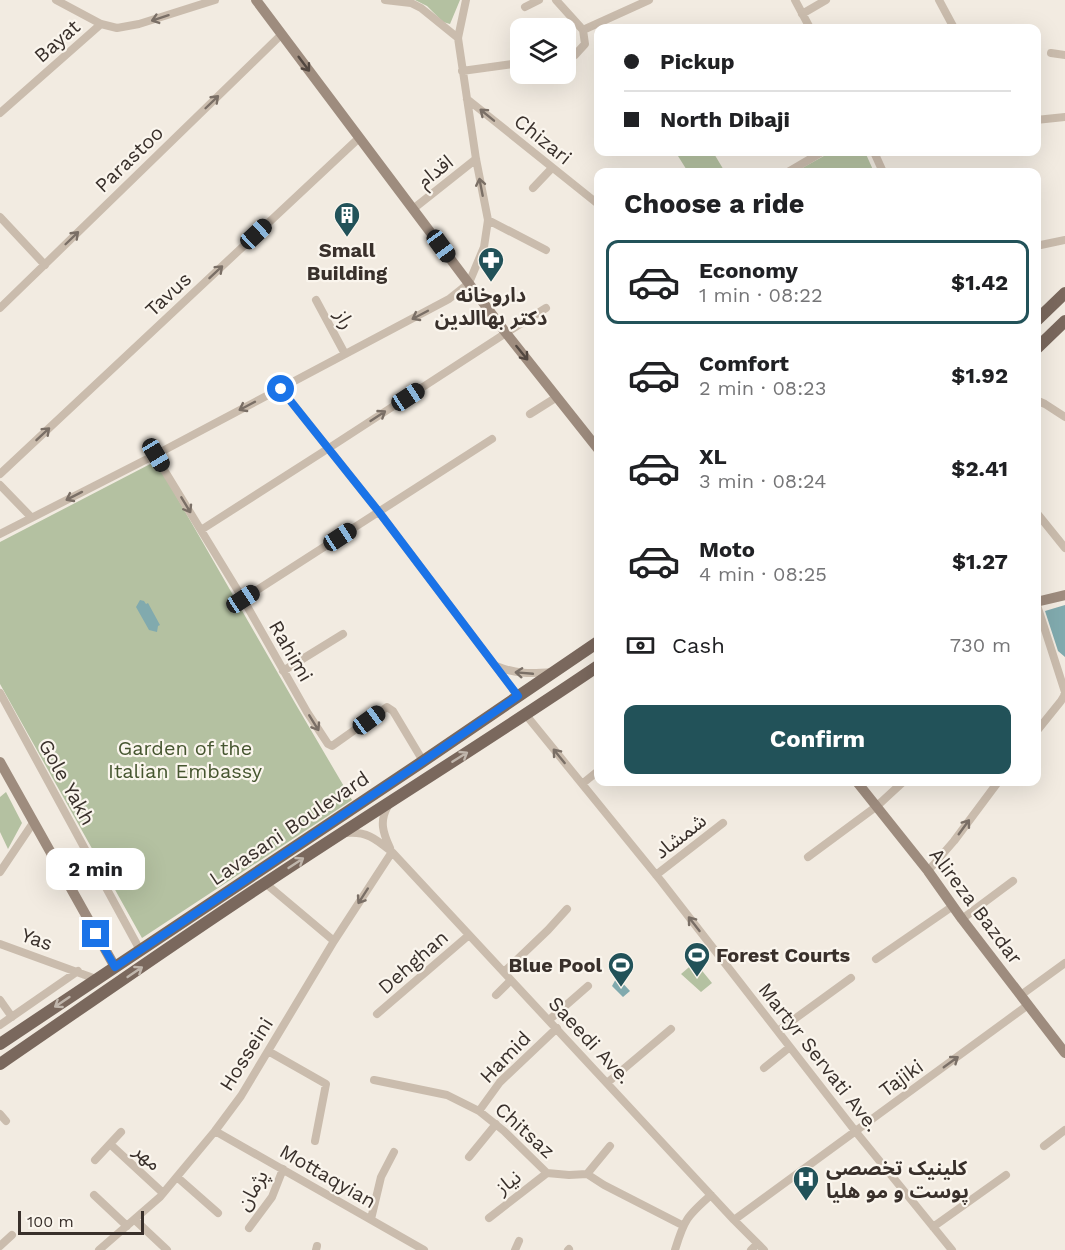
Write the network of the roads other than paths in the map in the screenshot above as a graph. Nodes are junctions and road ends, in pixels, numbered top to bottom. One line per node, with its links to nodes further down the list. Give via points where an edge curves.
1 (56, 0): 14 (street)
2 (215, 0): 14 (street, Bayat, one-way to 14, via 139,24 117,28)
3 (256, 0): 20 (main road)
4 (385, 0): 21 (street, via 421,8)
5 (466, 0): 21 (street)
6 (539, 0): 12 (street)
7 (556, 0): 19 (street)
8 (649, 0): 15 (street)
9 (795, 0): 13 (street)
10 (826, 0): 13 (street)
11 (939, 0): 17 (street)
12 (525, 7)
13 (802, 14): 16 (street)
14 (101, 24): 28 (street, Bayat)
15 (596, 24)
16 (808, 24)
17 (952, 24)
18 (594, 25): 19 (street)
19 (583, 30): 23 (street, via 585,44)
20 (282, 34): 31 (main road, one-way to 31); 44 (street, Parastoo, one-way to 20)
21 (458, 38): 26 (street)
22 (1051, 53): 24 (street)
23 (576, 54)
24 (1065, 55)
25 (510, 64): 26 (street)
26 (462, 71): 27 (street)
27 (467, 99): 33 (street); 34 (street, Chizari, one-way to 27)
28 (0, 113)
29 (1065, 117): 30 (street)
30 (1041, 119)
31 (359, 138): 38 (main road); 64 (street, Tavus, one-way to 31)
32 (815, 156): 35 (street)
33 (476, 159): 38 (street, اقدام); 40 (street, one-way to 33)
34 (552, 168): 36 (street); 37 (street, Chizari)
35 (795, 168)
36 (533, 188)
37 (594, 201)
38 (413, 208): 45 (main road)
39 (0, 216): 44 (street)
40 (488, 220): 43 (street); 45 (street, via 484,247)
41 (1065, 240): 42 (street)
42 (1041, 245)
43 (546, 250)
44 (45, 265): 48 (street, Parastoo)
45 (469, 284): 52 (main road); 54 (street, one-way to 54, via 449,299)
46 (1065, 293): 50 (main road)
47 (316, 300): 54 (street, راز)
48 (0, 308)
49 (546, 309): 52 (street)
50 (1041, 316)
51 (1065, 321): 53 (main road)
52 (506, 333): 56 (main road, one-way to 56); 62 (street, one-way to 52)
53 (1041, 344)
54 (345, 354): 55 (street)
55 (281, 389): 62 (street); 63 (street, one-way to 63)
56 (557, 397): 58 (street); 61 (main road)
57 (1041, 402): 59 (street)
58 (530, 414)
59 (1065, 417)
60 (492, 440): 66 (street)
61 (594, 444)
62 (329, 448): 66 (street); 69 (street)
63 (156, 455): 67 (street, one-way to 67); 69 (street, Rahimi, one-way to 69)
64 (0, 474)
65 (0, 485): 67 (street)
66 (379, 512): 73 (street); 78 (street)
67 (31, 517): 70 (street)
68 (1041, 518): 71 (street)
69 (201, 530): 73 (street, Rahimi)
70 (0, 534)
71 (1065, 548)
72 (1065, 595): 74 (main road)
73 (243, 599): 80 (street, Rahimi)
74 (1041, 601)
75 (1041, 618): 85 (street, via 1065,692)
76 (343, 634): 80 (street)
77 (594, 645): 81 (main road, Lavasani Boulevard)
78 (495, 666): 81 (street, one-way to 78, via 528,674); 83 (street)
79 (594, 669): 84 (main road, Lavasani Boulevard)
80 (284, 670): 86 (street, Rahimi, one-way to 86, via 328,744 332,746 387,706)
81 (553, 672): 83 (main road, Lavasani Boulevard)
82 (0, 693): 111 (street, Gole Yakh)
83 (518, 696): 86 (main road, Lavasani Boulevard)
84 (526, 715): 89 (street, Martyr Servati Ave., one-way to 84); 93 (main road, Lavasani Boulevard, one-way to 84)
85 (1041, 726)
86 (423, 761): 111 (main road, Lavasani Boulevard)
87 (0, 762): 95 (main road)
88 (594, 774): 89 (street)
89 (582, 784): 102 (street, Martyr Servati Ave.)
90 (860, 786): 94 (main road, Alireza Bazdar)
91 (899, 786): 94 (street)
92 (995, 786): 100 (street, one-way to 92)
93 (392, 800): 97 (main road, Lavasani Boulevard); 98 (street, Saeedi Ave., via 382,826)
94 (877, 806): 99 (street); 100 (main road, Alireza Bazdar)
95 (33, 823): 101 (street); 114 (main road)
96 (723, 823): 102 (street, شمشاد)
97 (341, 834): 98 (street, Saeedi Ave., via 365,833); 104 (main road, Lavasani Boulevard, one-way to 97)
98 (392, 852): 108 (street, Saeedi Ave.); 109 (street, Hosseini, one-way to 109)
99 (808, 857)
100 (928, 871): 105 (main road, Alireza Bazdar)
101 (0, 872)
102 (656, 875): 130 (street, Martyr Servati Ave., one-way to 102)
103 (1013, 881): 107 (street)
104 (265, 883): 109 (street); 135 (main road, Lavasani Boulevard, one-way to 104)
105 (953, 906): 107 (main road, Alireza Bazdar); 112 (street)
106 (567, 909): 116 (street)
107 (962, 919): 123 (main road, Alireza Bazdar)
108 (469, 935): 116 (street, Saeedi Ave.); 124 (street, Dehghan)
109 (334, 941): 133 (street, Hosseini)
110 (0, 944): 115 (street, Yas)
111 (140, 950): 114 (main road, Lavasani Boulevard)
112 (876, 959)
113 (1065, 963): 123 (street, Tajiki)
114 (115, 967): 118 (main road, Lavasani Boulevard)
115 (78, 971): 118 (street, Yas); 125 (street)
116 (504, 972): 119 (street, Saeedi Ave.)
117 (851, 978): 130 (street)
118 (96, 979): 131 (main road, Lavasani Boulevard, one-way to 131)
119 (511, 980): 121 (street); 126 (street, Saeedi Ave.)
120 (588, 986): 126 (street)
121 (496, 995)
122 (0, 1000): 125 (street)
123 (1025, 1000): 134 (main road, Alireza Bazdar); 146 (street, Tajiki, one-way to 123)
124 (377, 1014)
125 (12, 1017): 127 (street)
126 (549, 1020): 128 (street, Saeedi Ave.)
127 (0, 1026)
128 (557, 1028): 138 (street, Saeedi Ave.); 139 (street, Hamid, via 500,1083)
129 (671, 1029): 138 (street)
130 (778, 1031): 132 (street, Martyr Servati Ave.)
131 (0, 1044)
132 (790, 1047): 136 (street); 146 (street, Martyr Servati Ave.)
133 (268, 1051): 144 (street, Hosseini); 147 (street, via 326,1084)
134 (1065, 1053)
135 (0, 1064)
136 (764, 1068)
137 (374, 1080): 139 (street, Chitsaz, via 447,1095)
138 (607, 1083): 161 (street, Saeedi Ave.)
139 (478, 1111): 142 (street, Chitsaz)
140 (0, 1114): 141 (street)
141 (6, 1120)
142 (496, 1125): 152 (street); 155 (street, Chitsaz)
143 (1065, 1130): 150 (street)
144 (215, 1131): 154 (street, Mottaqyian); 158 (street, Hosseini)
145 (121, 1132): 148 (street)
146 (856, 1132): 166 (street, Tajiki); 169 (street, Martyr Servati Ave.)
147 (315, 1141)
148 (110, 1144): 153 (street); 159 (street, مهر)
149 (610, 1146): 156 (street)
150 (1044, 1146)
151 (394, 1152): 164 (street, via 381,1177)
152 (469, 1156)
153 (95, 1160)
154 (283, 1169): 164 (street, Mottaqyian); 170 (street, پژمان, via 272,1197)
155 (547, 1173): 156 (street, Chitsaz); 163 (street, نیاز)
156 (587, 1174): 167 (street)
157 (1006, 1175): 169 (street)
158 (177, 1177): 159 (street, Hosseini); 162 (street)
159 (163, 1194): 165 (street, Hosseini)
160 (94, 1195): 168 (street)
161 (711, 1195): 166 (street, Saeedi Ave.); 167 (street)
162 (218, 1213)
163 (489, 1218)
164 (371, 1219): 174 (street, Mottaqyian)
165 (135, 1220): 168 (street, Hosseini); 176 (street)
166 (734, 1220): 175 (street, Saeedi Ave.)
167 (682, 1225): 180 (street)
168 (127, 1226): 177 (street, Hosseini)
169 (933, 1227): 182 (street, Martyr Servati Ave.)
170 (249, 1228)
171 (12, 1235): 173 (street)
172 (519, 1241): 179 (street)
173 (0, 1246)
174 (414, 1247): 178 (street, Mottaqyian)
175 (760, 1247): 181 (street)
176 (164, 1249)
177 (99, 1250)
178 (424, 1250)
179 (514, 1250)
180 (675, 1250)
181 (751, 1250)
182 (952, 1250)

